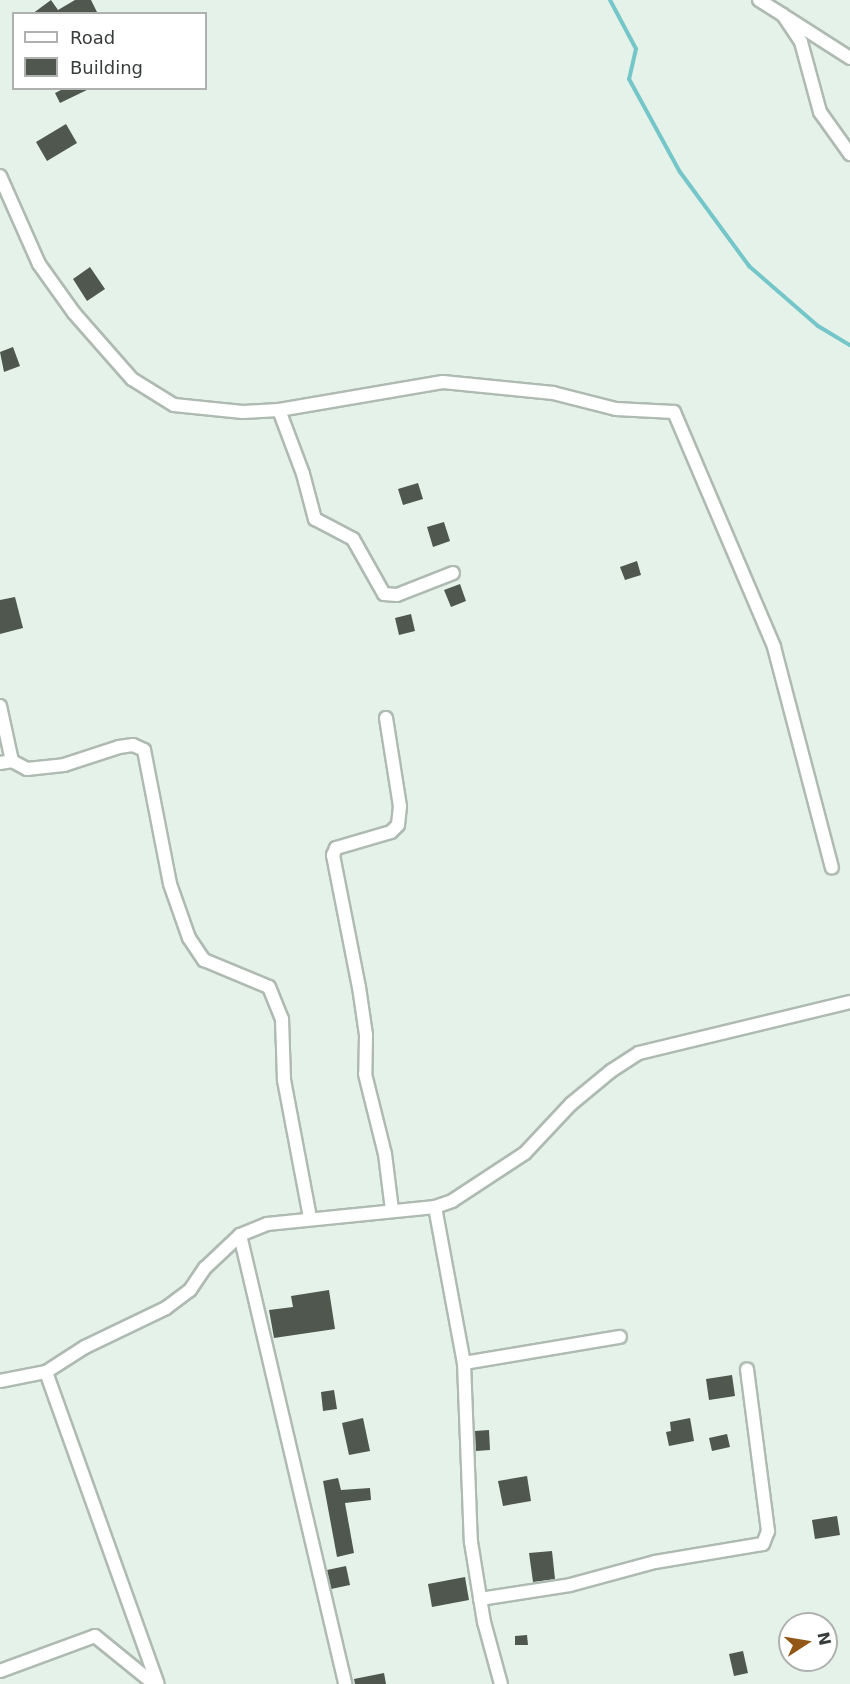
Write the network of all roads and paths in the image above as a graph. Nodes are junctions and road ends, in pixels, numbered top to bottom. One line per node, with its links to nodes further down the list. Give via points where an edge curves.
1 (759, 0): 2 (street)
2 (783, 15): 3 (street); 4 (street, via 801,42 820,112)
3 (850, 58)
4 (850, 154)
5 (0, 176): 6 (street, via 39,264 132,379 174,405 243,412)
6 (279, 410): 7 (street, via 315,519 353,539 384,594 397,595); 11 (street, via 443,382 553,393 616,409 674,412 774,647)
7 (453, 573)
8 (0, 706): 10 (street)
9 (386, 718): 14 (street, via 400,806 398,825 391,832 336,848 333,855 359,987 366,1035 365,1074 386,1154)
10 (6, 762): 15 (street, via 27,770 64,765 119,747 133,745 144,750 170,884 189,938 204,960 269,987 282,1019 284,1080)
11 (832, 868)
12 (850, 1002): 13 (street, via 639,1053 571,1104 525,1153 489,1180)
13 (435, 1206): 14 (street); 18 (street)
14 (392, 1210): 15 (street)
15 (310, 1218): 16 (street, via 267,1224)
16 (240, 1235): 20 (street, via 205,1268 190,1290 166,1308 85,1347); 25 (street)
17 (620, 1338): 18 (street)
18 (464, 1363): 22 (street, via 471,1542)
19 (747, 1369): 22 (street, via 768,1531 763,1544 655,1562 570,1585)
20 (46, 1372): 21 (street); 24 (street)
21 (0, 1381)
22 (480, 1599): 26 (street)
23 (0, 1671): 24 (street, via 95,1636)
24 (156, 1684)
25 (345, 1684)
26 (501, 1684)

